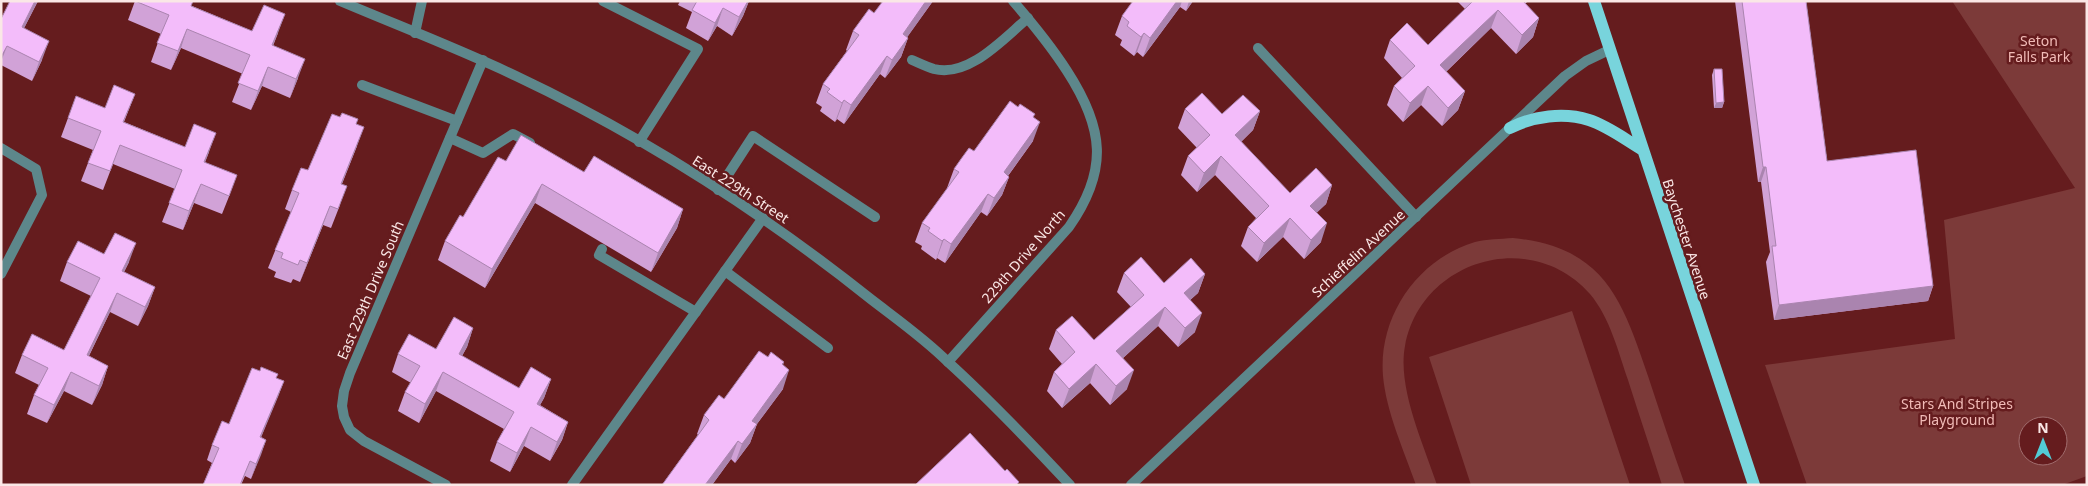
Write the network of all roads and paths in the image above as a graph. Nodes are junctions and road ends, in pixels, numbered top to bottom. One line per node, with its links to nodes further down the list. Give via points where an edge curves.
1 (340, 1): 7 (street, East 229th Street)
2 (422, 1): 7 (street)
3 (603, 1): 16 (street, via 698,49)
4 (1013, 1): 6 (street, 229th Drive North)
5 (1594, 1): 9 (main road, Baychester Avenue)
6 (1028, 18): 11 (street, via 974,62 957,68 936,69); 29 (street, 229th Drive North, via 1050,44 1090,114 1096,135 1093,183 1083,207 1069,227)
7 (415, 33): 10 (street, East 229th Street)
8 (1258, 48): 21 (street)
9 (1610, 50): 14 (street, Schieffelin Avenue, via 1572,71); 19 (main road, Baychester Avenue)
10 (483, 60): 13 (street, East 229th Drive South); 16 (street, East 229th Street)
11 (912, 60)
12 (362, 85): 13 (street)
13 (457, 121): 15 (street, East 229th Drive South)
14 (1510, 128): 19 (main road, via 1523,121 1551,116 1581,118); 21 (street, Schieffelin Avenue)
15 (450, 138): 18 (street, via 483,153 512,134); 30 (street, East 229th Drive South, via 350,373 342,406 350,430 364,441)
16 (639, 142): 20 (street, East 229th Street)
17 (1, 148): 26 (street, via 36,168 42,195)
18 (538, 148)
19 (1643, 150): 34 (main road, Baychester Avenue)
20 (718, 190): 22 (street, East 229th Street); 23 (street, via 753,136)
21 (1416, 217): 33 (street, Schieffelin Avenue)
22 (763, 218): 25 (street); 29 (street, East 229th Street, via 843,277)
23 (875, 218)
24 (602, 249): 27 (street, via 599,255)
25 (725, 272): 27 (street); 28 (street)
26 (1, 274)
27 (696, 312): 31 (street)
28 (828, 348)
29 (948, 362): 32 (street, East 229th Street, via 1002,412)
30 (446, 485)
31 (572, 485)
32 (1070, 485)
33 (1132, 485)
34 (1754, 485)

